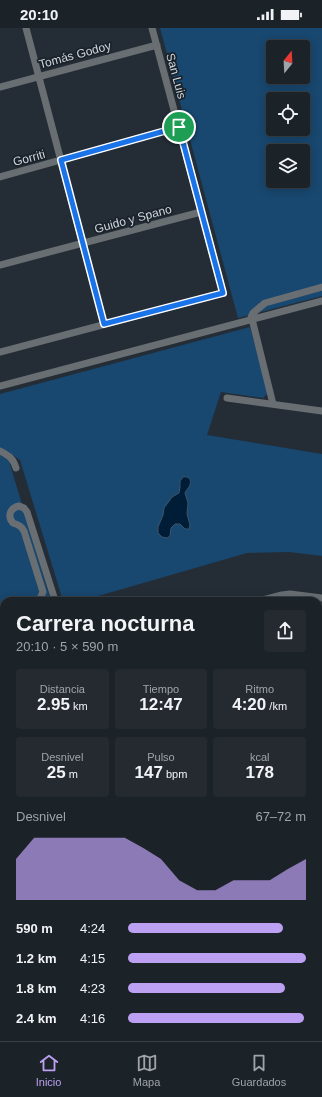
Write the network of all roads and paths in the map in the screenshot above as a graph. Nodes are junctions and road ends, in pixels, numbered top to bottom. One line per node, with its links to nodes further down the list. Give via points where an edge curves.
1 (26, 28): 4 (street)
2 (152, 28): 3 (street, San Luis)
3 (156, 45): 4 (street, Tomás Godoy); 6 (street, San Luis)
4 (39, 76): 5 (street, Tomás Godoy); 7 (street)
5 (0, 87)
6 (179, 127): 7 (street, Gorriti); 9 (street, San Luis)
7 (61, 160): 8 (street, Gorriti); 10 (street)
8 (0, 177)
9 (201, 212): 10 (street, Guido y Spano); 15 (street, San Luis, via 223,293)
10 (83, 243): 11 (street, Guido y Spano); 15 (street)
11 (0, 265)
12 (322, 287): 14 (street, via 265,303 253,313)
13 (322, 301): 14 (street)
14 (252, 319): 17 (street); 19 (street)
15 (104, 324): 16 (street)
16 (0, 352)
17 (0, 386)
18 (227, 398): 19 (street)
19 (274, 404): 20 (street)
20 (322, 411)
21 (0, 451): 22 (street, via 11,457)
22 (16, 468)
23 (40, 597): 24 (street, via 42,592 24,531 10,518 14,507 21,506 27,512)
24 (52, 597)
25 (274, 597): 26 (street)
26 (287, 597)

